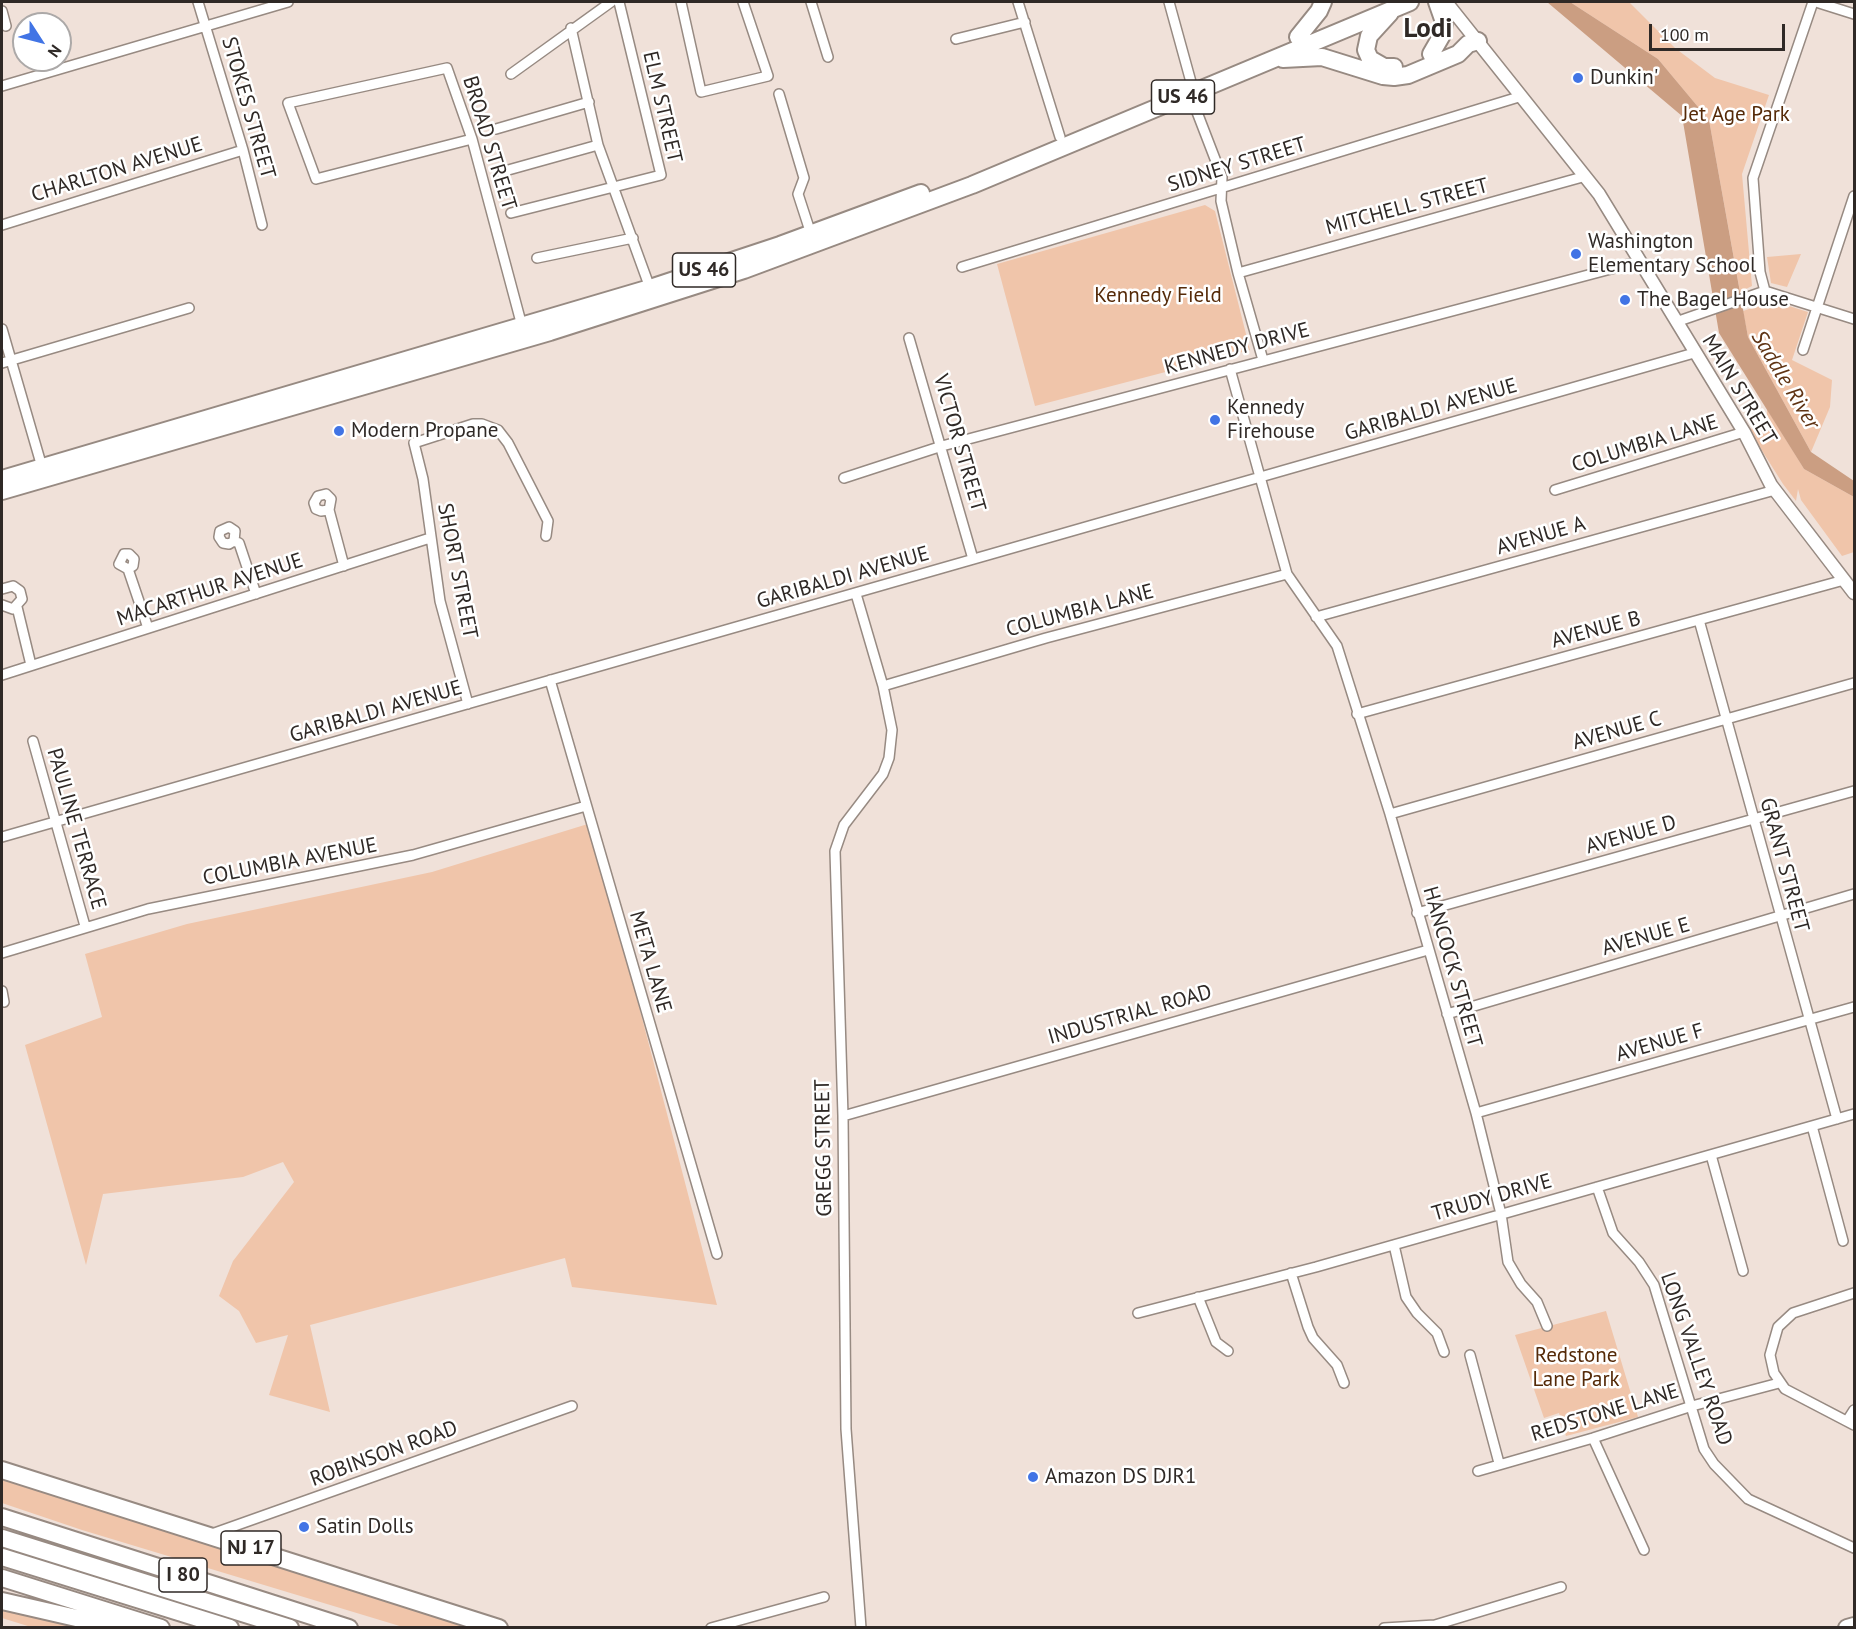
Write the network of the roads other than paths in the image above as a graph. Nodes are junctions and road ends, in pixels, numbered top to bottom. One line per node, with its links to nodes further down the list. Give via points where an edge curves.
1 (198, 2): 19 (street, STOKES STREET)
2 (288, 2): 19 (street)
3 (611, 2): 20 (street)
4 (619, 2): 40 (street, ELM STREET, via 661,175)
5 (681, 2): 6 (street, via 701,92 768,76)
6 (743, 2)
7 (811, 2): 25 (street)
8 (1018, 2): 17 (street)
9 (1169, 2): 29 (street)
10 (1323, 2): 21 (highway)
11 (1437, 2): 24 (highway, via 1444,22)
12 (1446, 2): 23 (street, MAIN STREET)
13 (1815, 2): 16 (street); 53 (street, via 1753,178)
14 (1397, 4): 21 (highway, US 46); 24 (highway, via 1369,36 1366,51 1371,59 1384,67 1395,67); 26 (highway, US 46)
15 (2, 11): 18 (street)
16 (1854, 14)
17 (1025, 22): 22 (street); 34 (street)
18 (6, 26)
19 (205, 26): 28 (street); 37 (street, STOKES STREET)
20 (571, 28): 27 (street); 32 (street)
21 (1298, 37): 29 (highway, US 46)
22 (956, 39)
23 (1473, 43): 24 (highway, via 1454,43); 26 (highway, via 1458,54 1394,77 1322,57); 31 (street, MAIN STREET)
24 (1431, 54)
25 (828, 57)
26 (1272, 59): 29 (highway, US 46)
27 (511, 74)
28 (2, 86)
29 (1191, 88): 34 (highway, US 46); 41 (street, via 1222,177); 74 (highway, US 46, via 912,209 734,273 550,332)
30 (779, 94): 46 (street, via 804,178 798,194)
31 (1522, 96): 39 (street, MAIN STREET); 41 (street, SIDNEY STREET)
32 (589, 102): 33 (street); 36 (street)
33 (496, 129)
34 (1059, 137): 46 (highway, US 46)
35 (472, 139): 35 (street, BROAD STREET, via 447,68 288,103 316,179); 58 (street, BROAD STREET)
36 (598, 145): 38 (street); 40 (street)
37 (243, 150): 44 (street, CHARLTON AVENUE); 45 (street, STOKES STREET)
38 (501, 172)
39 (1586, 176): 49 (street, MAIN STREET); 51 (street, MITCHELL STREET)
40 (614, 187): 43 (street); 47 (street)
41 (1221, 189): 50 (street, SIDNEY STREET); 51 (street)
42 (1854, 196): 54 (street)
43 (512, 213)
44 (2, 225)
45 (262, 225)
46 (811, 234): 52 (highway, US 46)
47 (633, 238): 48 (street); 52 (street)
48 (537, 258)
49 (1641, 261): 57 (street, MAIN STREET); 63 (street, KENNEDY DRIVE)
50 (962, 267)
51 (1238, 273): 63 (street)
52 (650, 288): 58 (highway, US 46)
53 (1765, 291): 54 (street); 57 (street)
54 (1818, 306): 56 (street); 61 (street)
55 (189, 308): 64 (street)
56 (1854, 319)
57 (1676, 322): 62 (street, MAIN STREET)
58 (522, 326): 68 (highway, US 46)
59 (2, 329): 64 (street)
60 (909, 338): 67 (street, VICTOR STREET)
61 (1803, 350)
62 (1694, 353): 66 (street, MAIN STREET); 70 (street, GARIBALDI AVENUE)
63 (1263, 360): 65 (street, KENNEDY DRIVE)
64 (6, 362): 68 (street)
65 (1230, 369): 67 (street, KENNEDY DRIVE); 70 (street, HANCOCK STREET)
66 (1744, 432): 72 (street, COLUMBIA LANE); 73 (street, MAIN STREET)
67 (942, 446): 69 (street, KENNEDY DRIVE); 79 (street, VICTOR STREET)
68 (42, 467): 71 (highway, US 46)
69 (844, 478)
70 (1261, 478): 79 (street, GARIBALDI AVENUE); 82 (street, HANCOCK STREET)
71 (2, 479)
72 (1555, 490)
73 (1775, 490): 83 (street, MAIN STREET); 90 (street, AVENUE A)
74 (2, 491)
75 (328, 510): 80 (street)
76 (546, 536): 77 (street, SHORT STREET, via 548,521 508,443 498,430 473,424 414,443 423,478)
77 (430, 538): 80 (street, MACARTHUR AVENUE); 98 (street, SHORT STREET, via 440,601)
78 (234, 541): 86 (street)
79 (973, 559): 87 (street, GARIBALDI AVENUE)
80 (344, 566): 86 (street, MACARTHUR AVENUE)
81 (128, 569): 92 (street)
82 (1287, 574): 90 (street, HANCOCK STREET); 97 (street, COLUMBIA LANE)
83 (1844, 580): 85 (street, MAIN STREET); 91 (street, AVENUE B)
84 (2, 589): 89 (street, via 9,585 18,588 22,599)
85 (1854, 593)
86 (256, 594): 92 (street, MACARTHUR AVENUE)
87 (856, 594): 95 (street, GARIBALDI AVENUE); 97 (street, GREGG STREET)
88 (2, 606): 89 (street)
89 (17, 607): 93 (street)
90 (1316, 617): 99 (street, HANCOCK STREET, via 1337,646)
91 (1699, 620): 99 (street, AVENUE B); 100 (street, GRANT STREET)
92 (148, 628): 93 (street, MACARTHUR AVENUE)
93 (31, 665): 94 (street, MACARTHUR AVENUE)
94 (2, 675)
95 (550, 680): 98 (street, GARIBALDI AVENUE); 103 (street, META LANE)
96 (1854, 683): 100 (street, AVENUE C)
97 (883, 686): 121 (street, GREGG STREET, via 892,730 889,758 874,789 844,825 835,850)
98 (468, 704): 106 (street, GARIBALDI AVENUE)
99 (1357, 714): 104 (street, HANCOCK STREET)
100 (1726, 720): 104 (street, AVENUE C); 105 (street, GRANT STREET)
101 (33, 741): 106 (street, PAULINE TERRACE)
102 (1854, 791): 105 (street, AVENUE D)
103 (586, 806): 111 (street, COLUMBIA AVENUE, via 413,855 177,902); 129 (street, META LANE)
104 (1390, 814): 109 (street, HANCOCK STREET)
105 (1753, 819): 109 (street, AVENUE D); 110 (street, GRANT STREET)
106 (56, 822): 107 (street, GARIBALDI AVENUE); 111 (street, PAULINE TERRACE)
107 (2, 837)
108 (1854, 894): 110 (street, AVENUE E)
109 (1417, 913): 112 (street, HANCOCK STREET)
110 (1780, 916): 117 (street, AVENUE E); 118 (street, GRANT STREET)
111 (85, 926): 113 (street, COLUMBIA AVENUE)
112 (1428, 950): 117 (street, HANCOCK STREET); 121 (street, INDUSTRIAL ROAD)
113 (2, 953)
114 (2, 991): 115 (street)
115 (4, 1002)
116 (1854, 1007): 118 (street, AVENUE F)
117 (1447, 1014): 119 (street, HANCOCK STREET)
118 (1809, 1020): 119 (street, AVENUE F); 122 (street, GRANT STREET)
119 (1476, 1113): 126 (street, HANCOCK STREET)
120 (1854, 1114): 122 (street, TRUDY DRIVE)
121 (843, 1116): 167 (street, GREGG STREET, via 846,1429)
122 (1837, 1119): 123 (street, TRUDY DRIVE)
123 (1812, 1126): 124 (street, TRUDY DRIVE); 127 (street)
124 (1712, 1155): 125 (street, TRUDY DRIVE); 130 (street)
125 (1597, 1187): 126 (street, TRUDY DRIVE); 142 (street, LONG VALLEY ROAD, via 1612,1233 1640,1262 1653,1285)
126 (1502, 1214): 128 (street, TRUDY DRIVE); 135 (street, HANCOCK STREET, via 1508,1262 1537,1302)
127 (1843, 1241)
128 (1394, 1245): 131 (street, TRUDY DRIVE); 137 (street, via 1406,1297 1437,1333)
129 (717, 1254)
130 (1743, 1270)
131 (1291, 1273): 133 (street, TRUDY DRIVE); 139 (street, via 1308,1327 1337,1365)
132 (1854, 1293): 140 (street, via 1802,1309 1778,1327 1770,1355)
133 (1198, 1297): 134 (street, TRUDY DRIVE); 136 (street, via 1216,1342)
134 (1138, 1313)
135 (1547, 1326)
136 (1228, 1351)
137 (1444, 1352)
138 (1470, 1355): 146 (street)
139 (1344, 1383)
140 (1779, 1383): 142 (street, REDSTONE LANE); 144 (street, via 1793,1396)
141 (572, 1406): 150 (street, ROBINSON ROAD)
142 (1692, 1406): 145 (street, REDSTONE LANE); 152 (street, LONG VALLEY ROAD, via 1704,1449 1739,1492)
143 (1854, 1410): 144 (street)
144 (1851, 1423)
145 (1593, 1438): 146 (street, REDSTONE LANE); 153 (street)
146 (1498, 1463): 148 (street, REDSTONE LANE)
147 (2, 1470): 150 (highway, NJ 17)
148 (1478, 1471)
149 (7, 1517): 164 (highway, I 80)
150 (208, 1535): 165 (highway, NJ 17)
151 (2, 1538): 163 (highway, I 80)
152 (1854, 1548)
153 (1644, 1550)
154 (2, 1557): 162 (highway, I 80)
155 (2, 1578): 161 (highway)
156 (1561, 1587): 168 (street, via 1435,1625)
157 (824, 1597): 166 (street)
158 (2, 1601): 160 (highway)
159 (1854, 1626): 169 (highway)
160 (120, 1628)
161 (161, 1628)
162 (230, 1628)
163 (291, 1628)
164 (349, 1628)
165 (499, 1628)
166 (711, 1628)
167 (861, 1628)
168 (1384, 1628)
169 (1847, 1628)

